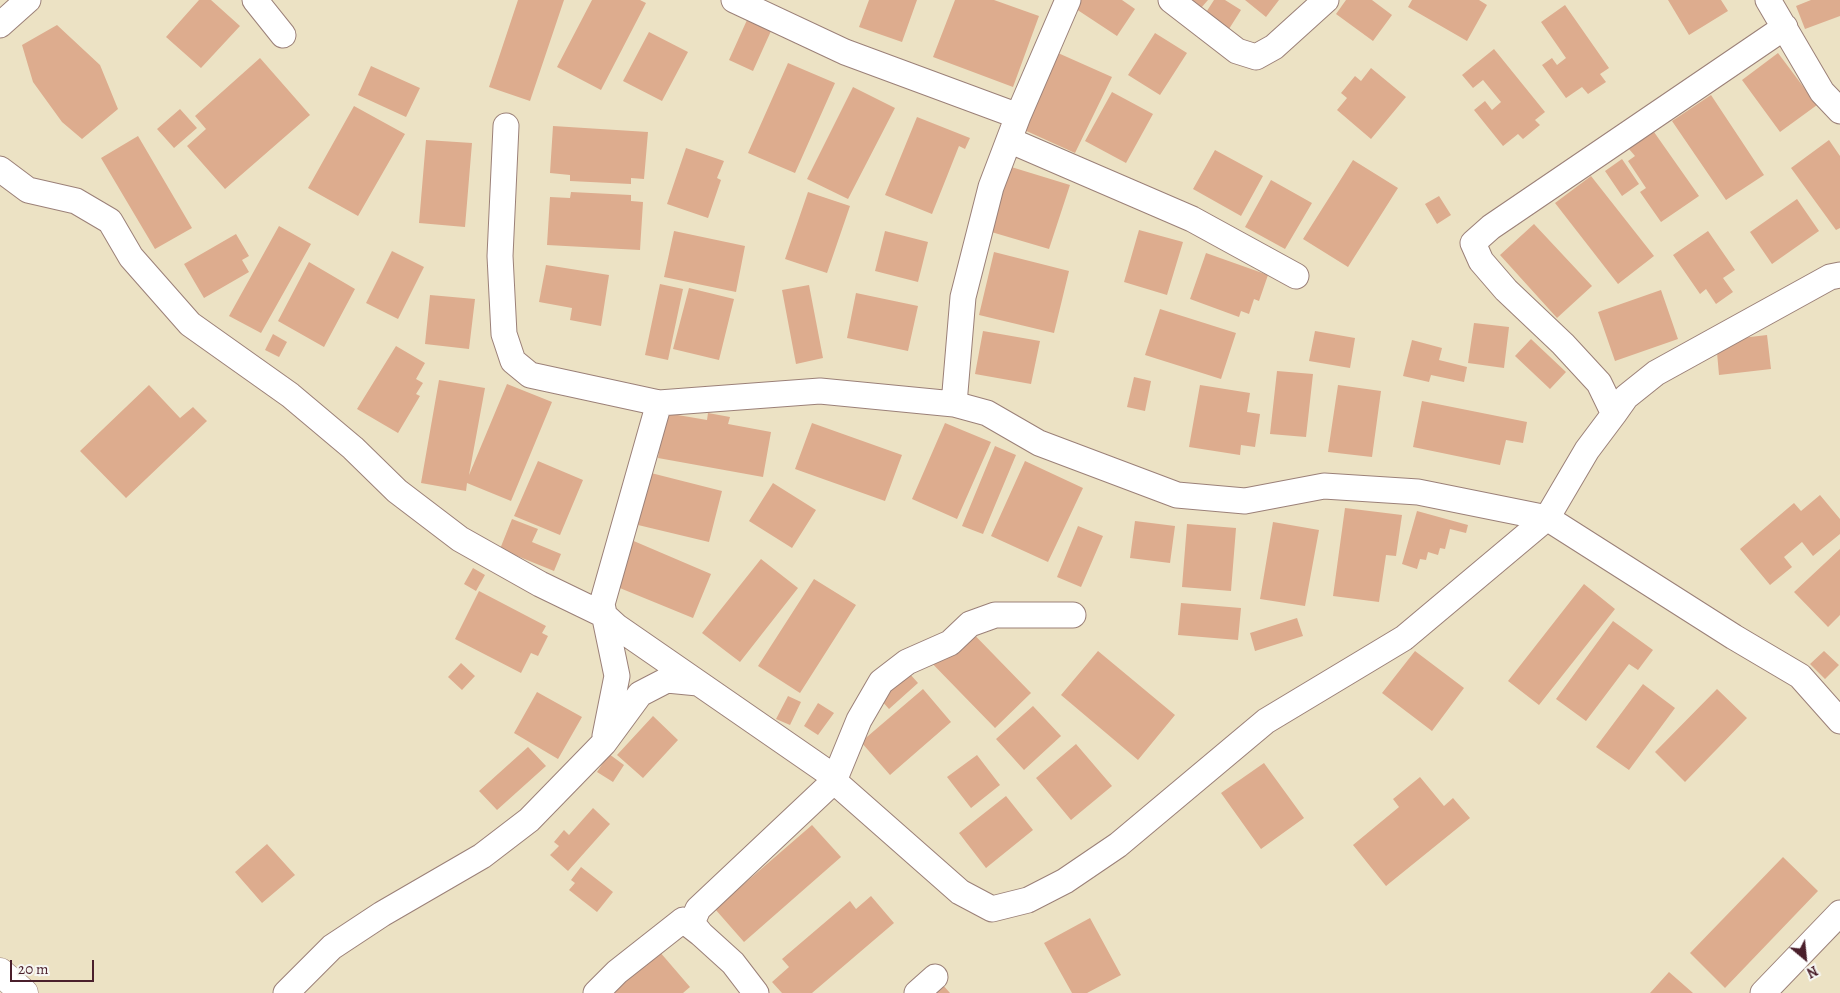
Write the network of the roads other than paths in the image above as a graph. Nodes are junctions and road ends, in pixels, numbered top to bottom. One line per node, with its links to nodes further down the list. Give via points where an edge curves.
1 (28, 0): 8 (street)
2 (255, 0): 10 (street)
3 (734, 0): 12 (street, via 845,52)
4 (1068, 0): 12 (street)
5 (1171, 0): 6 (street, via 1237,52 1256,57 1274,47)
6 (1326, 0)
7 (1768, 0): 9 (street)
8 (0, 25)
9 (1785, 27): 11 (street, via 1822,92); 20 (street, via 1473,243 1481,261 1506,290 1598,382)
10 (283, 34)
11 (1839, 109)
12 (1018, 116): 14 (street)
13 (506, 126): 18 (street, via 500,256 504,334 514,361 530,375)
14 (1009, 140): 17 (street, via 1192,219); 19 (street, via 991,187 963,297)
15 (0, 168): 22 (street, via 28,190 76,201 110,221 131,257 190,324 290,395 353,448 397,491 460,539)
16 (1840, 275): 20 (street, via 1830,277 1656,373 1626,397)
17 (1296, 276)
18 (659, 403): 19 (street, via 820,391); 22 (street, via 602,604)
19 (954, 404): 21 (street, via 987,413 1039,442 1177,495 1245,501 1324,486 1418,492)
20 (1614, 414): 21 (street, via 1587,450)
21 (1547, 518): 25 (street, via 1800,676); 27 (street, via 1404,638 1266,721 1118,845 1065,881 1028,900 992,909 960,892)
22 (604, 615): 24 (street); 26 (street, via 617,676)
23 (1073, 615): 27 (street, via 995,615 970,624 950,643 907,662 882,682 858,720)
24 (698, 683): 26 (street, via 667,680 640,694); 27 (street, via 830,774)
25 (1840, 721)
26 (604, 743): 32 (street, via 529,820 482,856 332,947)
27 (834, 781): 29 (street, via 698,909 692,922)
28 (1840, 913): 35 (street)
29 (702, 934): 33 (street, via 683,920 617,972); 34 (street, via 733,963)
30 (0, 972): 31 (main road)
31 (24, 993)
32 (286, 993)
33 (596, 993)
34 (756, 993)
35 (1763, 993)

